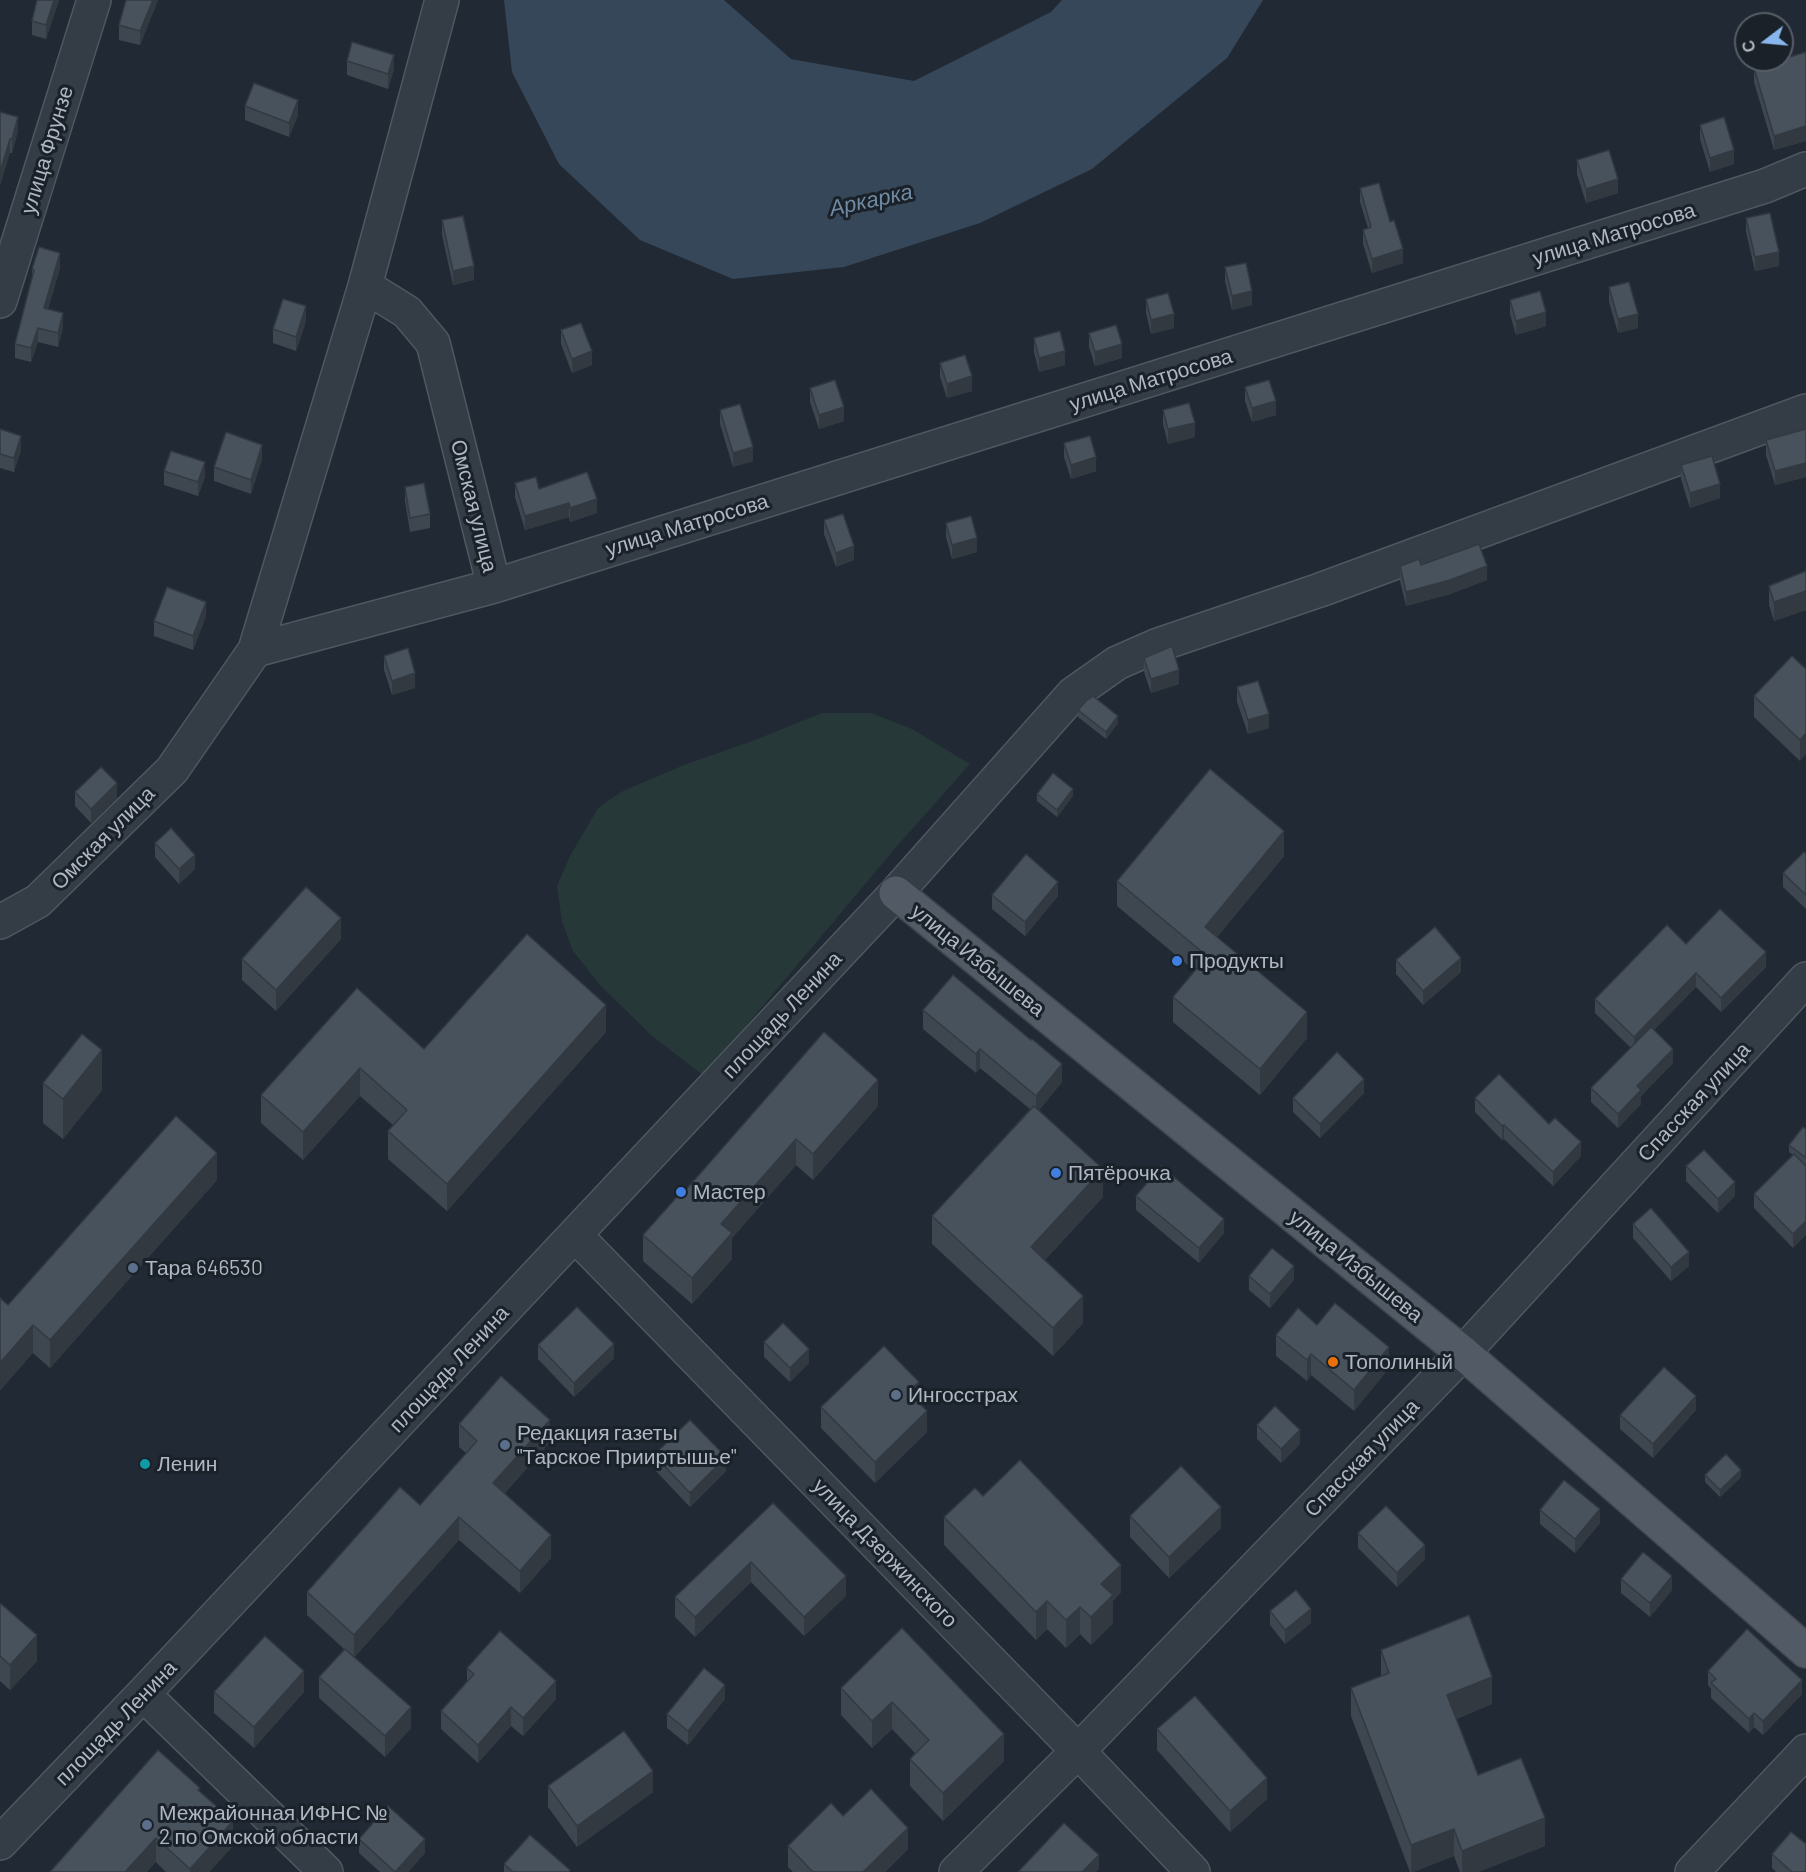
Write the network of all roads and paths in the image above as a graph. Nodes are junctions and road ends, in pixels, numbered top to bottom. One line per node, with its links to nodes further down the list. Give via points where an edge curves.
1 (94, 0): 5 (street, улица Фрунзе)
2 (442, 0): 4 (street, Омская улица)
3 (1806, 169): 7 (street, улица Матросова, via 1766,186)
4 (365, 286): 7 (street, Омская улица, via 407,312 433,343); 8 (street, Омская улица)
5 (0, 301)
6 (1806, 411): 9 (street, площадь Ленина, via 1117,663 1073,694)
7 (494, 586): 8 (street, Омская улица)
8 (255, 650): 10 (street, Омская улица, via 172,770 38,902)
9 (896, 893): 12 (street, площадь Ленина); 13 (main road, улица Избышева)
10 (0, 922)
11 (1806, 980): 13 (street, Спасская улица)
12 (575, 1235): 15 (street, площадь Ленина); 17 (street, улица Дзержинского)
13 (1463, 1353): 14 (main road, улица Избышева); 17 (street, Спасская улица)
14 (1806, 1651)
15 (143, 1694): 18 (street, площадь Ленина); 19 (street)
16 (1806, 1750): 22 (street)
17 (1078, 1751): 20 (street, Спасская улица); 21 (street, улица Дзержинского)
18 (0, 1843)
19 (326, 1872)
20 (956, 1872)
21 (1192, 1872)
22 (1692, 1872)

